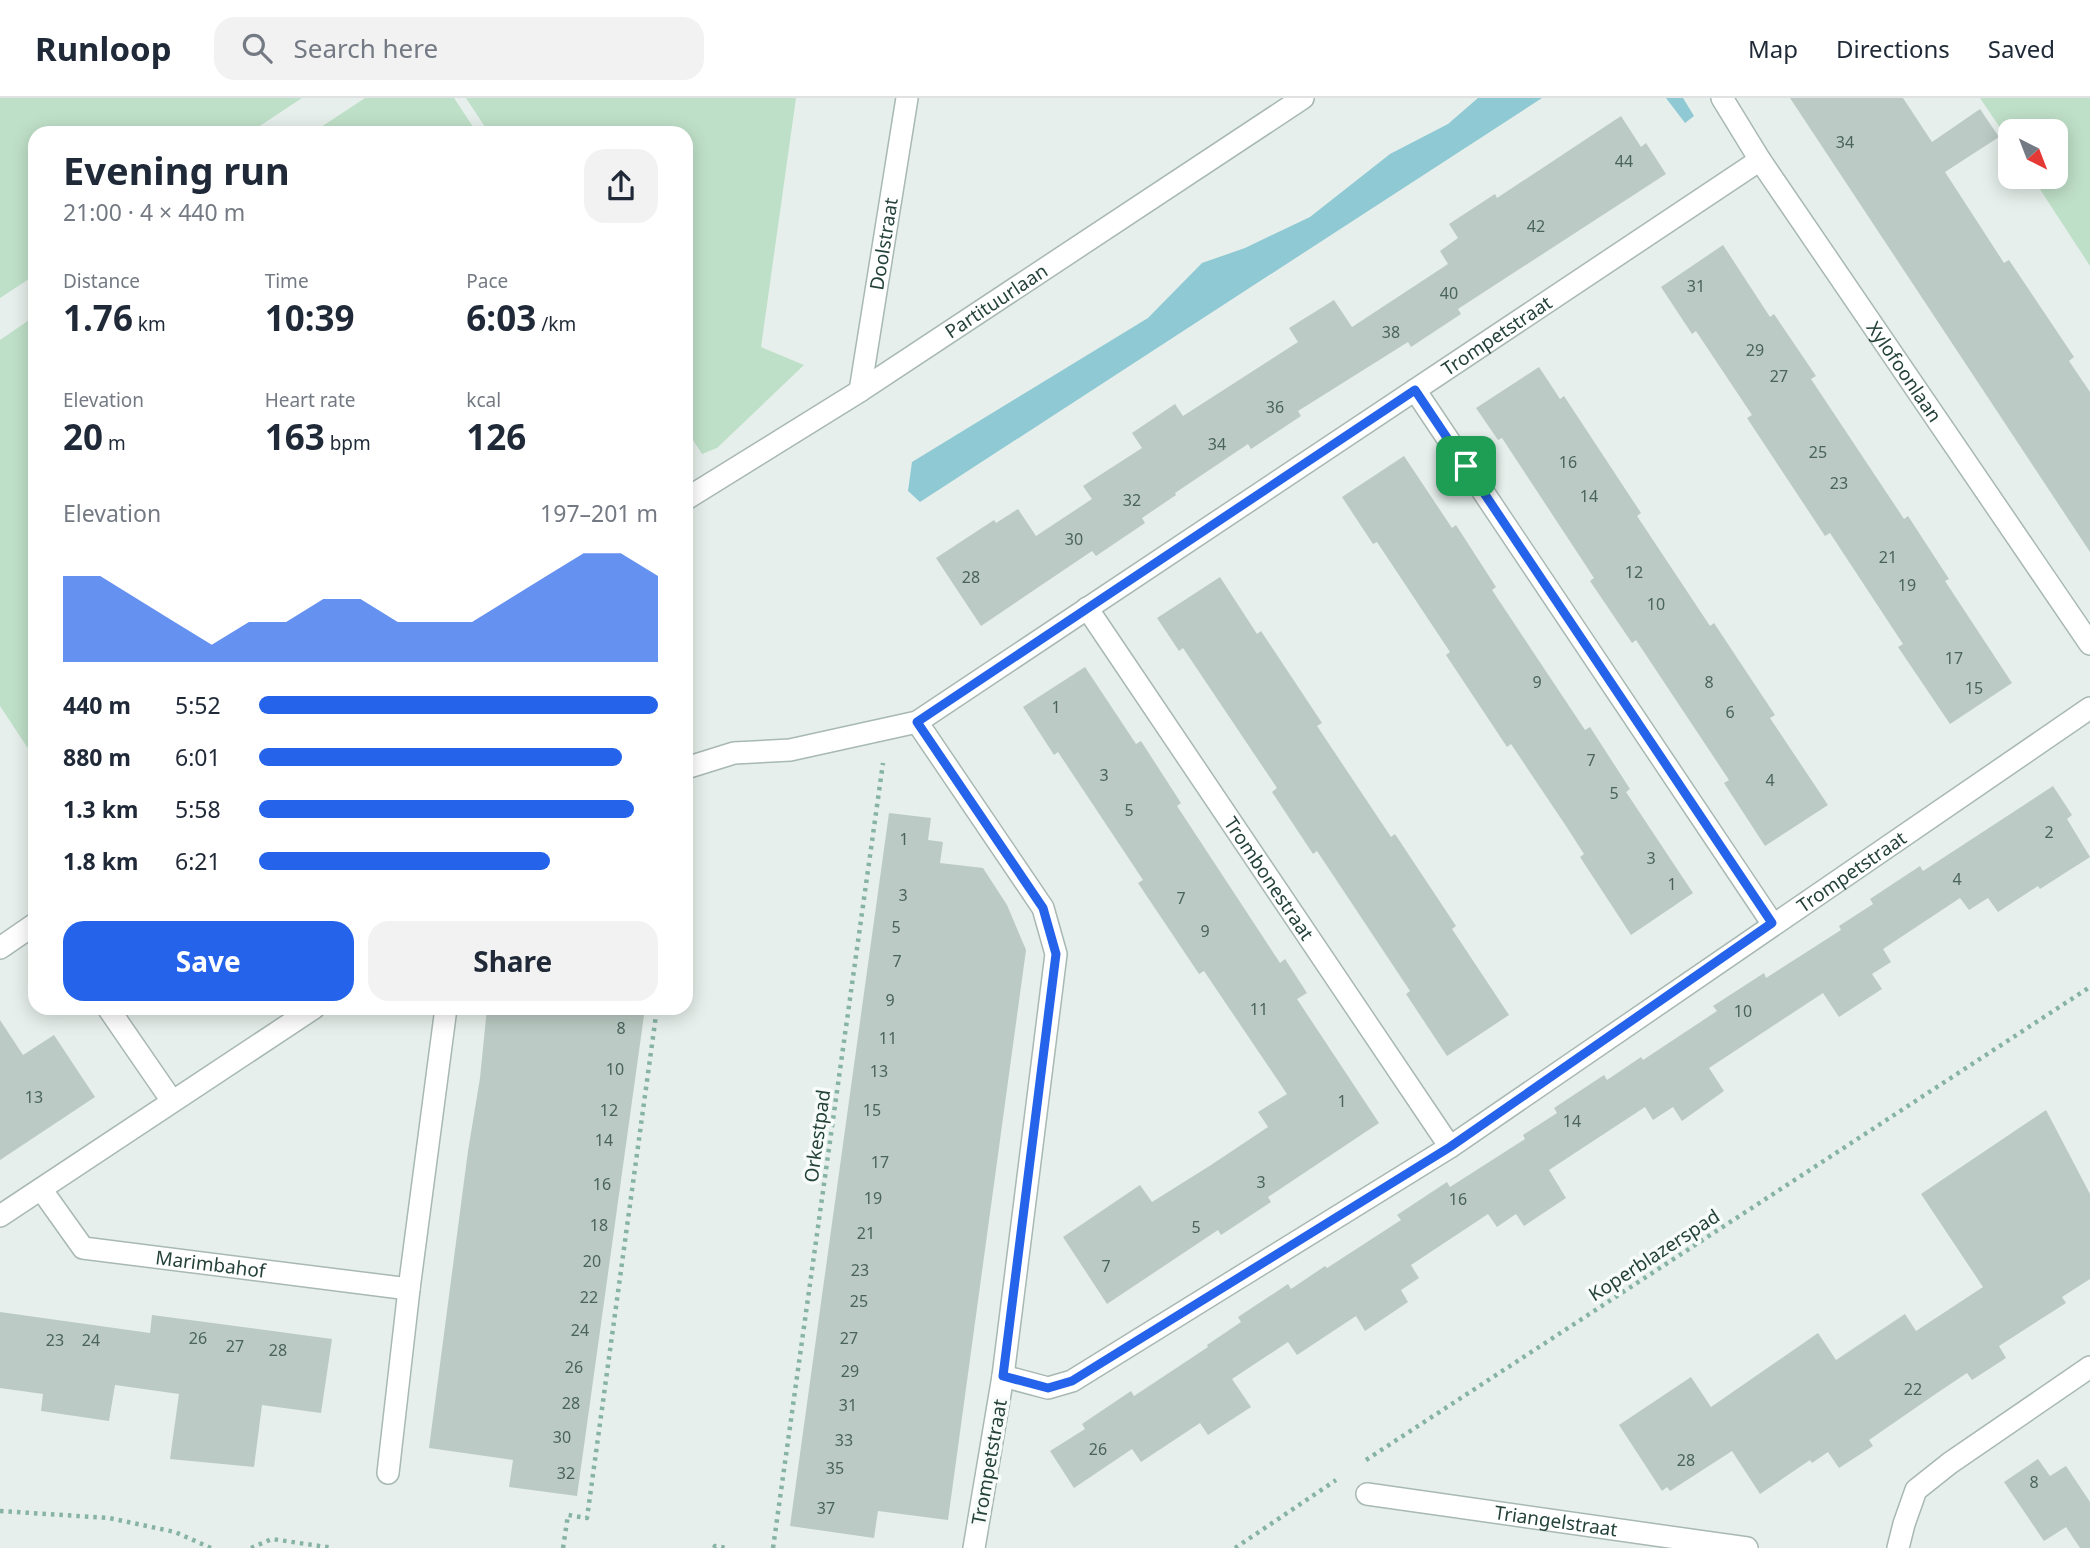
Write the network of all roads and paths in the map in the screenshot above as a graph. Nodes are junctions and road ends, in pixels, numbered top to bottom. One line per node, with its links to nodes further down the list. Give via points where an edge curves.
1 (907, 98): 6 (street, Doolstraat)
2 (1303, 98): 6 (street, Partituurlaan)
3 (1723, 98): 4 (street, Xylofoonlaan)
4 (1760, 160): 5 (street, Trompetstraat); 9 (street, Xylofoonlaan)
5 (1415, 390): 8 (street, Trompetstraat); 14 (street)
6 (860, 391): 7 (street, Partituurlaan)
7 (693, 494)
8 (1087, 608): 11 (street, Trompetstraat); 23 (street, Trombonestraat)
9 (2090, 644)
10 (2090, 708): 14 (street, Trompetstraat)
11 (917, 722): 12 (street, Trompetstraat); 28 (street, Trompetstraat, via 1043,908 1056,954)
12 (888, 728): 13 (street, Trompetstraat, via 790,750 734,753); 40 (path, Orkestpad)
13 (693, 766)
14 (1772, 923): 23 (street, Trompetstraat)
15 (28, 930): 16 (street)
16 (0, 948)
17 (2090, 987): 29 (path, Koperblazerspad)
18 (113, 1015): 22 (street)
19 (303, 1015): 22 (street)
20 (445, 1015): 26 (street)
21 (656, 1015): 38 (path, via 587,1518 568,1515)
22 (172, 1101): 24 (street)
23 (1450, 1147): 28 (street, Trompetstraat, via 1072,1381 1048,1388)
24 (41, 1189): 25 (street); 26 (street, Marimbahof, via 83,1248)
25 (0, 1216)
26 (409, 1289): 30 (street)
27 (2090, 1367): 44 (street, via 1916,1490)
28 (1003, 1376): 41 (street, Trompetstraat)
29 (1363, 1462)
30 (388, 1473)
31 (1342, 1476): 42 (path)
32 (1367, 1494): 43 (street, Triangelstraat)
33 (0, 1511): 35 (path, via 109,1518 175,1532)
34 (714, 1547): 39 (path)
35 (211, 1548)
36 (251, 1548): 37 (path, via 272,1539)
37 (333, 1548)
38 (563, 1548)
39 (727, 1548)
40 (773, 1548)
41 (974, 1548)
42 (1235, 1548)
43 (1746, 1548)
44 (1898, 1548)

